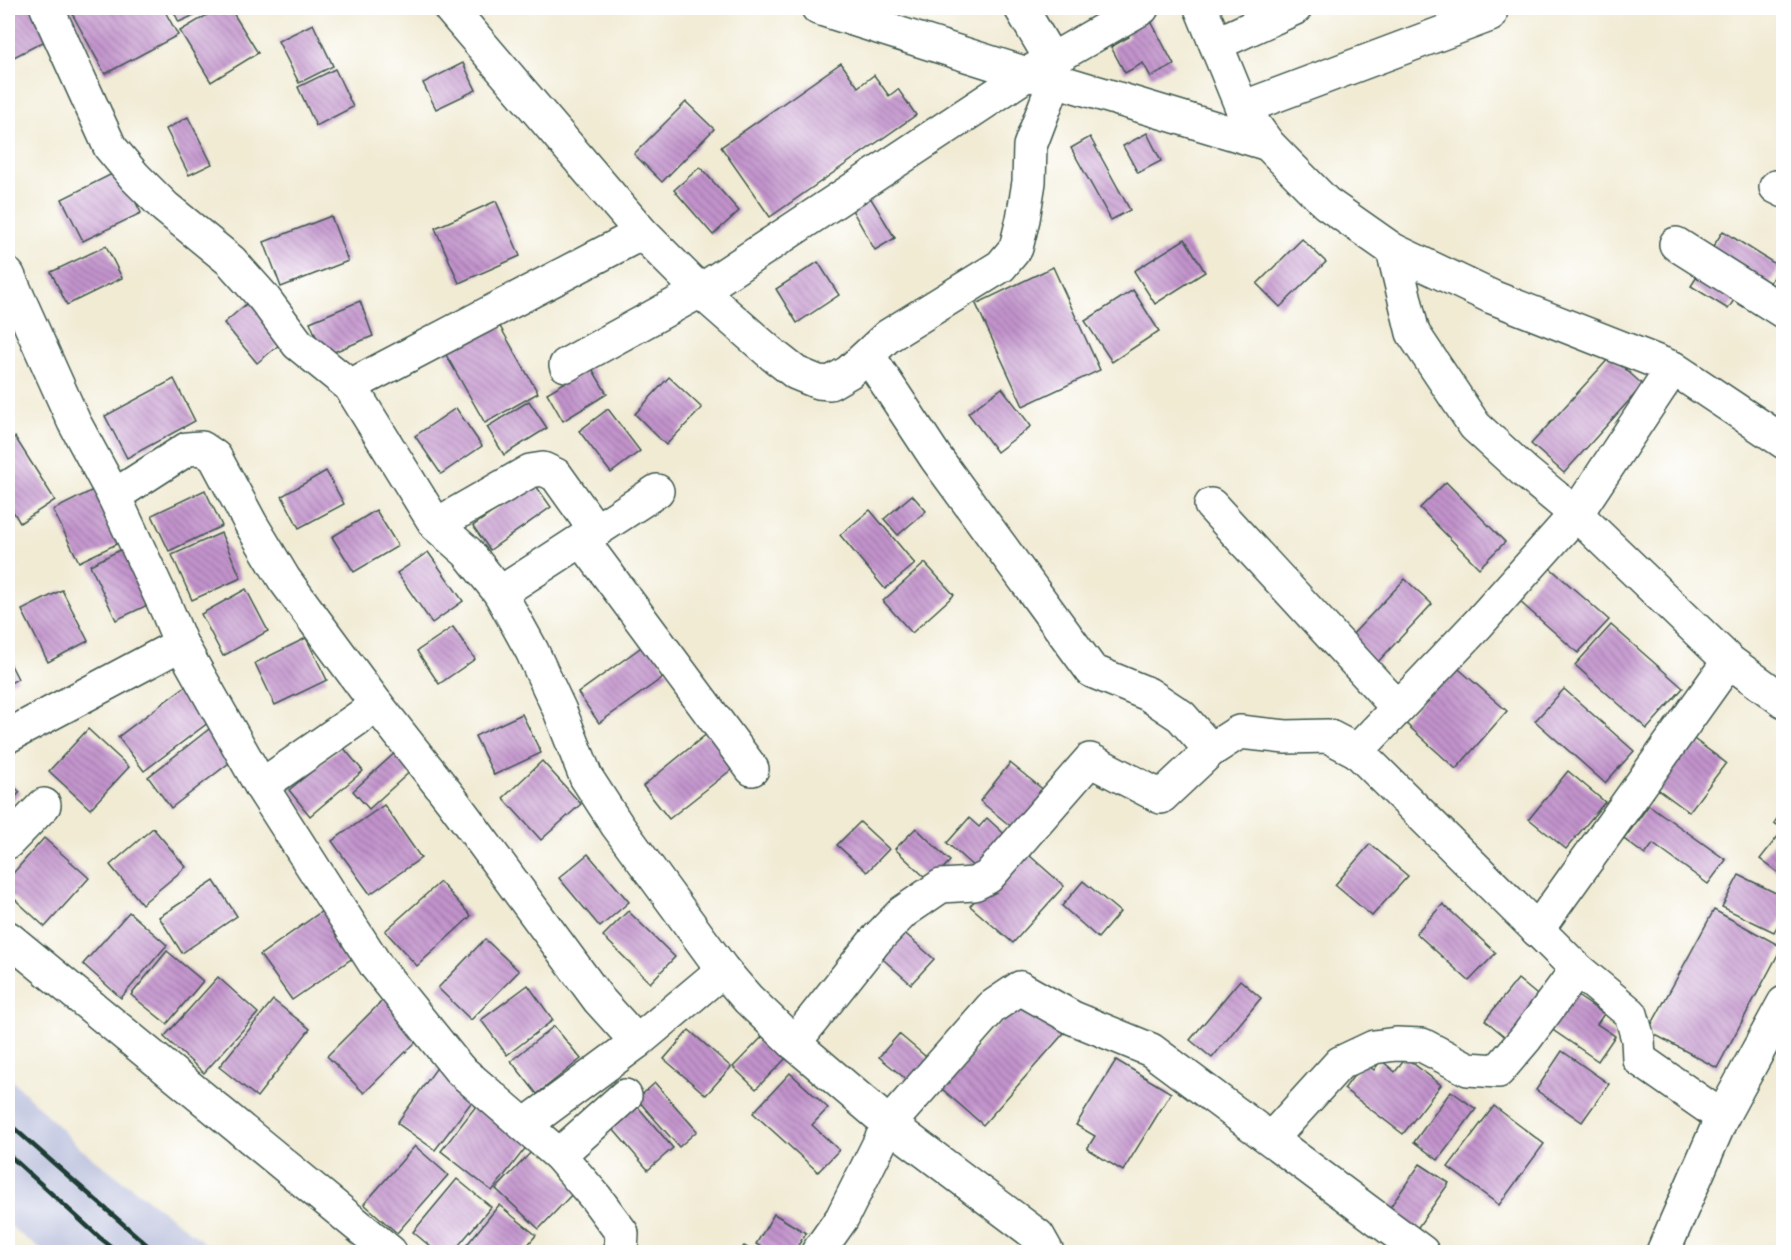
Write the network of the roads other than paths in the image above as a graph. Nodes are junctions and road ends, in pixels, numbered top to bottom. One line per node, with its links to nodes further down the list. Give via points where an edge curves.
1 (47, 8): 22 (street, via 110,147 165,207 231,261 298,344)
2 (450, 8): 13 (street)
3 (818, 8): 10 (street)
4 (1021, 8): 10 (street)
5 (1142, 8): 10 (street)
6 (1200, 8): 9 (street)
7 (1295, 8): 9 (street)
8 (1490, 15): 11 (street)
9 (1216, 44): 11 (street)
10 (1044, 71): 12 (street); 17 (street); 19 (street, via 1016,248 1001,266 888,336)
11 (1242, 108): 12 (street)
12 (1268, 144): 15 (street, via 1326,203)
13 (642, 233): 17 (street); 22 (street)
14 (1676, 244): 18 (street)
15 (1393, 250): 21 (street, via 1492,297); 27 (street, via 1413,333 1475,426)
16 (8, 275): 25 (street, via 74,422)
17 (700, 291): 19 (street, via 773,355 811,380 838,380); 20 (street)
18 (1784, 312)
19 (868, 355): 37 (street, via 936,458 1092,670 1148,694 1181,716)
20 (566, 365)
21 (1673, 368): 23 (street); 27 (street)
22 (350, 386): 28 (street)
23 (1784, 442)
24 (657, 491): 29 (street)
25 (114, 496): 31 (street); 34 (street, via 187,449 202,448 215,457 284,579)
26 (1211, 505): 35 (street)
27 (1576, 514): 32 (street); 35 (street)
28 (436, 525): 29 (street, via 530,471 543,469 556,475); 30 (street, via 467,552)
29 (589, 535): 30 (street); 39 (street)
30 (500, 593): 46 (street, via 537,661 586,777)
31 (181, 644): 36 (street); 40 (street)
32 (1729, 661): 33 (street); 43 (street)
33 (1784, 701)
34 (377, 705): 40 (street); 48 (street, via 598,1000)
35 (1398, 708): 38 (street)
36 (8, 736)
37 (1211, 750): 38 (street, via 1239,732 1328,736); 49 (street, via 1161,797 1090,760 988,877 974,884 941,886 903,912)
38 (1358, 751): 43 (street)
39 (752, 769)
40 (261, 786): 53 (street, via 376,967 459,1069)
41 (44, 805): 42 (street)
42 (8, 842)
43 (1537, 930): 45 (street)
44 (8, 938): 56 (street)
45 (1577, 969): 51 (street, via 1631,1014 1639,1059); 54 (street, via 1498,1071 1468,1069 1422,1045 1374,1047 1340,1063)
46 (723, 970): 48 (street); 49 (street)
47 (1784, 1003): 51 (street)
48 (637, 1042): 53 (street)
49 (794, 1043): 52 (street)
50 (625, 1096): 55 (street)
51 (1722, 1117): 61 (street)
52 (889, 1124): 54 (street, via 992,1007 1020,988 1073,1018 1150,1050); 58 (street, via 842,1218); 59 (street, via 1038,1236)
53 (525, 1125): 55 (street)
54 (1271, 1138): 60 (street)
55 (560, 1155): 57 (street, via 622,1233)
56 (390, 1252)
57 (621, 1252)
58 (818, 1252)
59 (1047, 1252)
60 (1422, 1252)
61 (1663, 1252)

